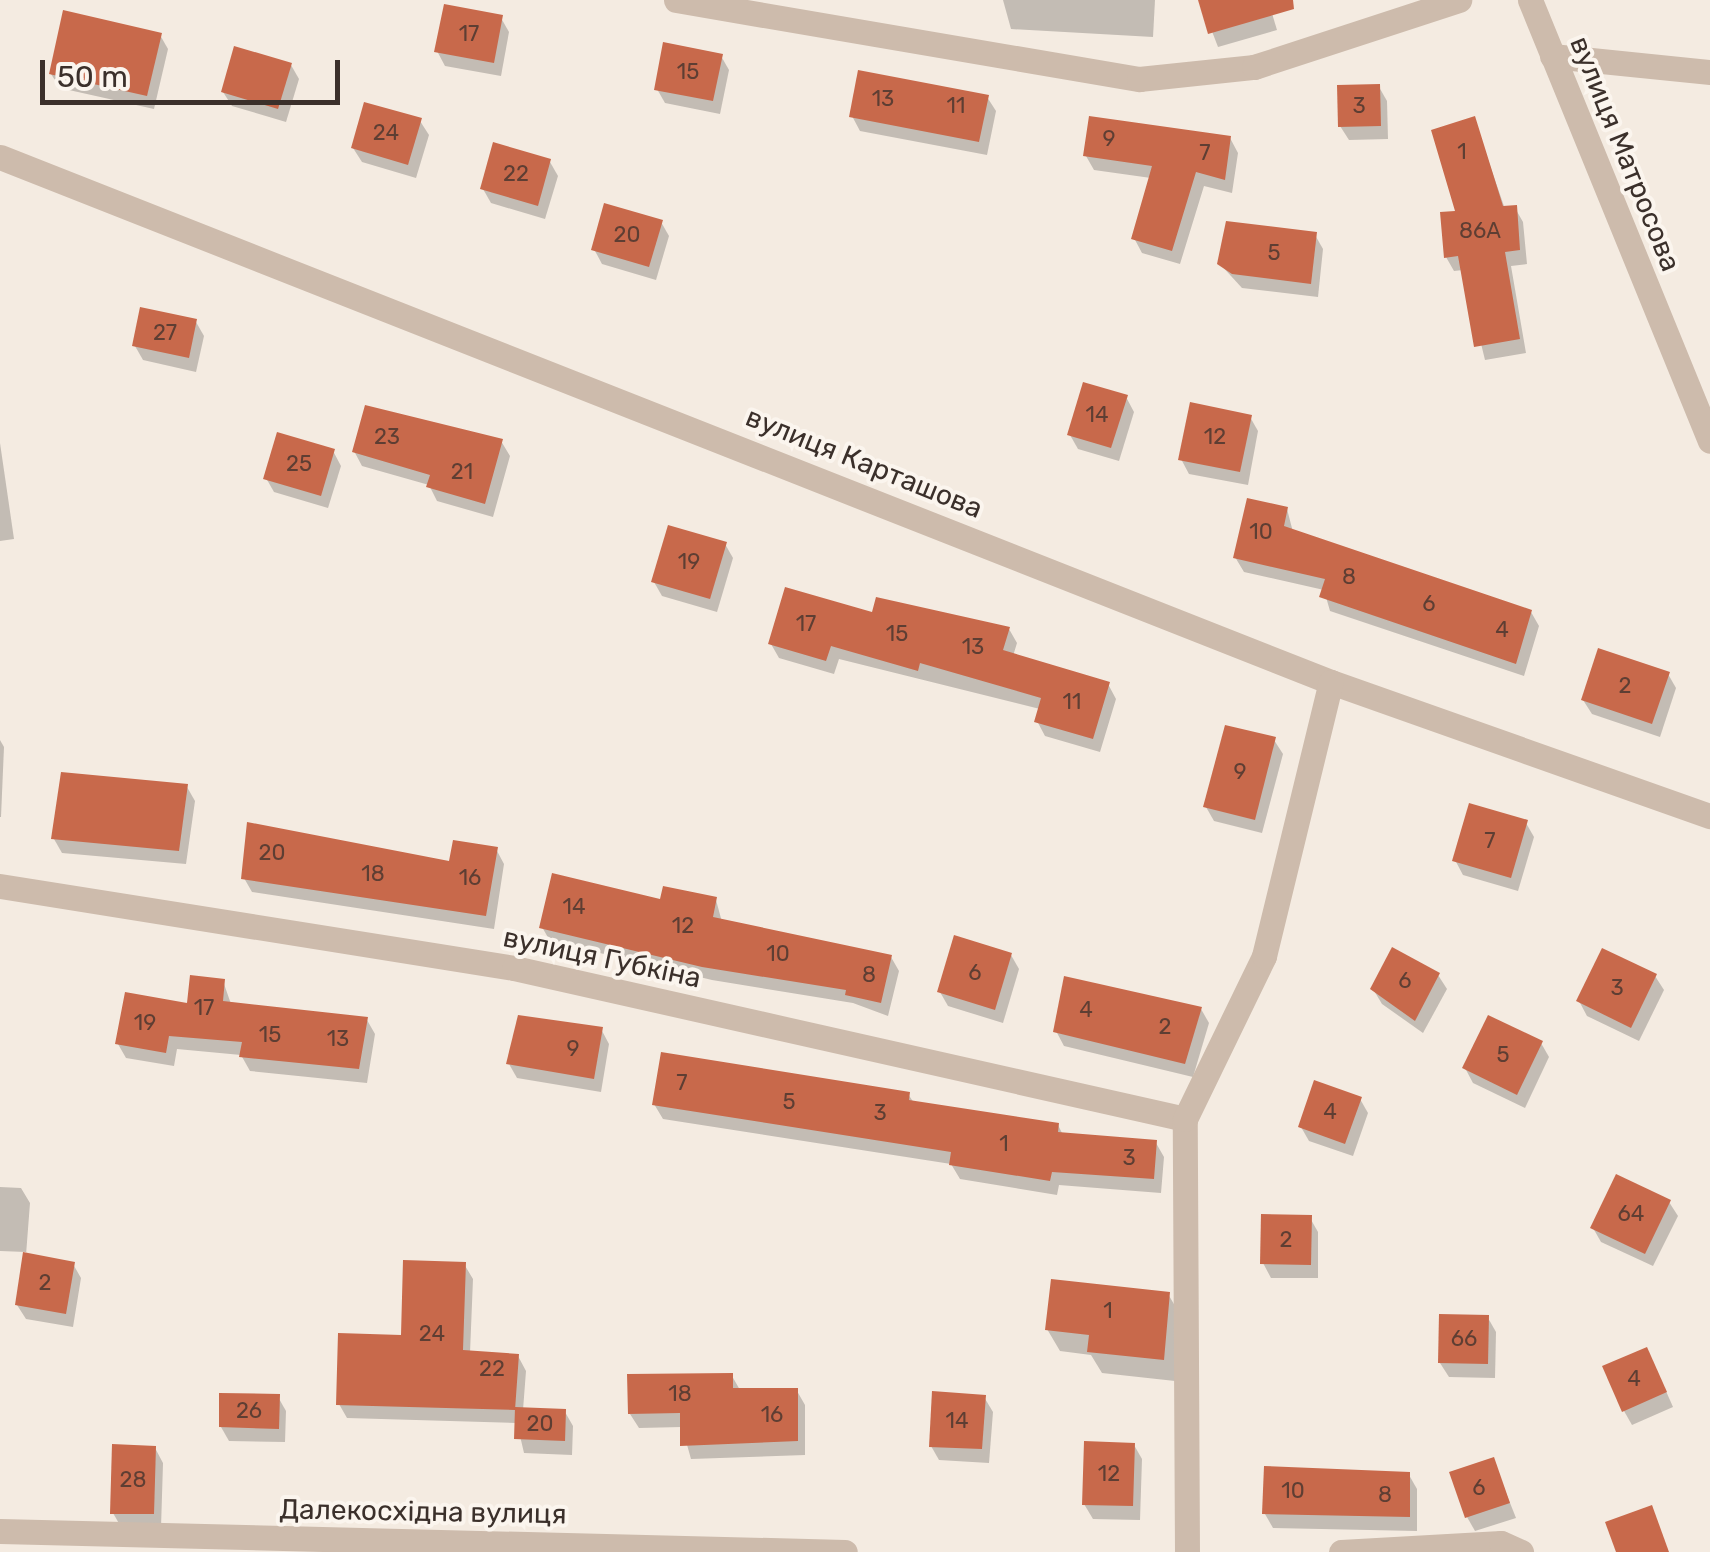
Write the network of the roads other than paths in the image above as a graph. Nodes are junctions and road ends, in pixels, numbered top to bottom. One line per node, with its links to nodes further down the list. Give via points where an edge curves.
1 (676, 0): 2 (street, via 1139,79 1254,67)
2 (1460, 0)
3 (1530, 0): 4 (street, вулиця Матросова)
4 (1552, 56): 5 (street); 7 (street, вулиця Матросова)
5 (1710, 72)
6 (0, 157): 8 (street, вулиця Карташова)
7 (1710, 441)
8 (1331, 682): 9 (street, вулиця Карташова); 11 (street, via 1264,956)
9 (1710, 816)
10 (0, 886): 11 (street, вулиця Губкіна, via 514,968)
11 (1185, 1119): 14 (street)
12 (0, 1531): 13 (street, Далекосхідна вулиця)
13 (845, 1552)
14 (1187, 1552)
15 (1341, 1552): 16 (street, via 1501,1543)
16 (1522, 1552)

